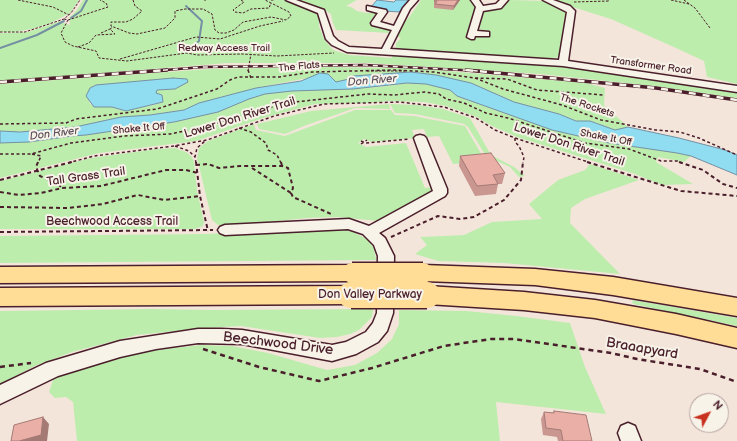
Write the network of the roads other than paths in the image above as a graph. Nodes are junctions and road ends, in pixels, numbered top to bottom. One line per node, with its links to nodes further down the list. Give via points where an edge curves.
1 (290, 0): 10 (street, Transformer Road, via 321,12 329,37 335,43 347,49)
2 (414, 0): 8 (street)
3 (475, 0): 7 (street)
4 (504, 0): 7 (street, via 497,6)
5 (546, 0): 11 (street, via 571,12)
6 (370, 8): 8 (street, via 383,12 375,23)
7 (479, 9): 9 (street, via 471,35)
8 (397, 28): 10 (street)
9 (486, 34)
10 (385, 51): 11 (street, Transformer Road)
11 (563, 63): 12 (street, Transformer Road)
12 (737, 89)
13 (420, 138): 15 (street, via 440,193)
14 (225, 230): 15 (street, via 349,224)
15 (375, 237): 22 (street, Beechwood Drive, via 386,256 385,313 381,326 372,337 350,349 332,353 242,337 198,336 120,349 80,360 52,369)
16 (0, 275): 17 (highway, Don Valley Parkway)
17 (352, 284): 18 (highway, Don Valley Parkway, bridge); 19 (highway, Don Valley Parkway)
18 (425, 284): 20 (highway, Don Valley Parkway, via 535,277 613,286); 21 (highway, Don Valley Parkway, via 524,301 595,309)
19 (0, 297)
20 (737, 307)
21 (737, 338)
22 (0, 395)

